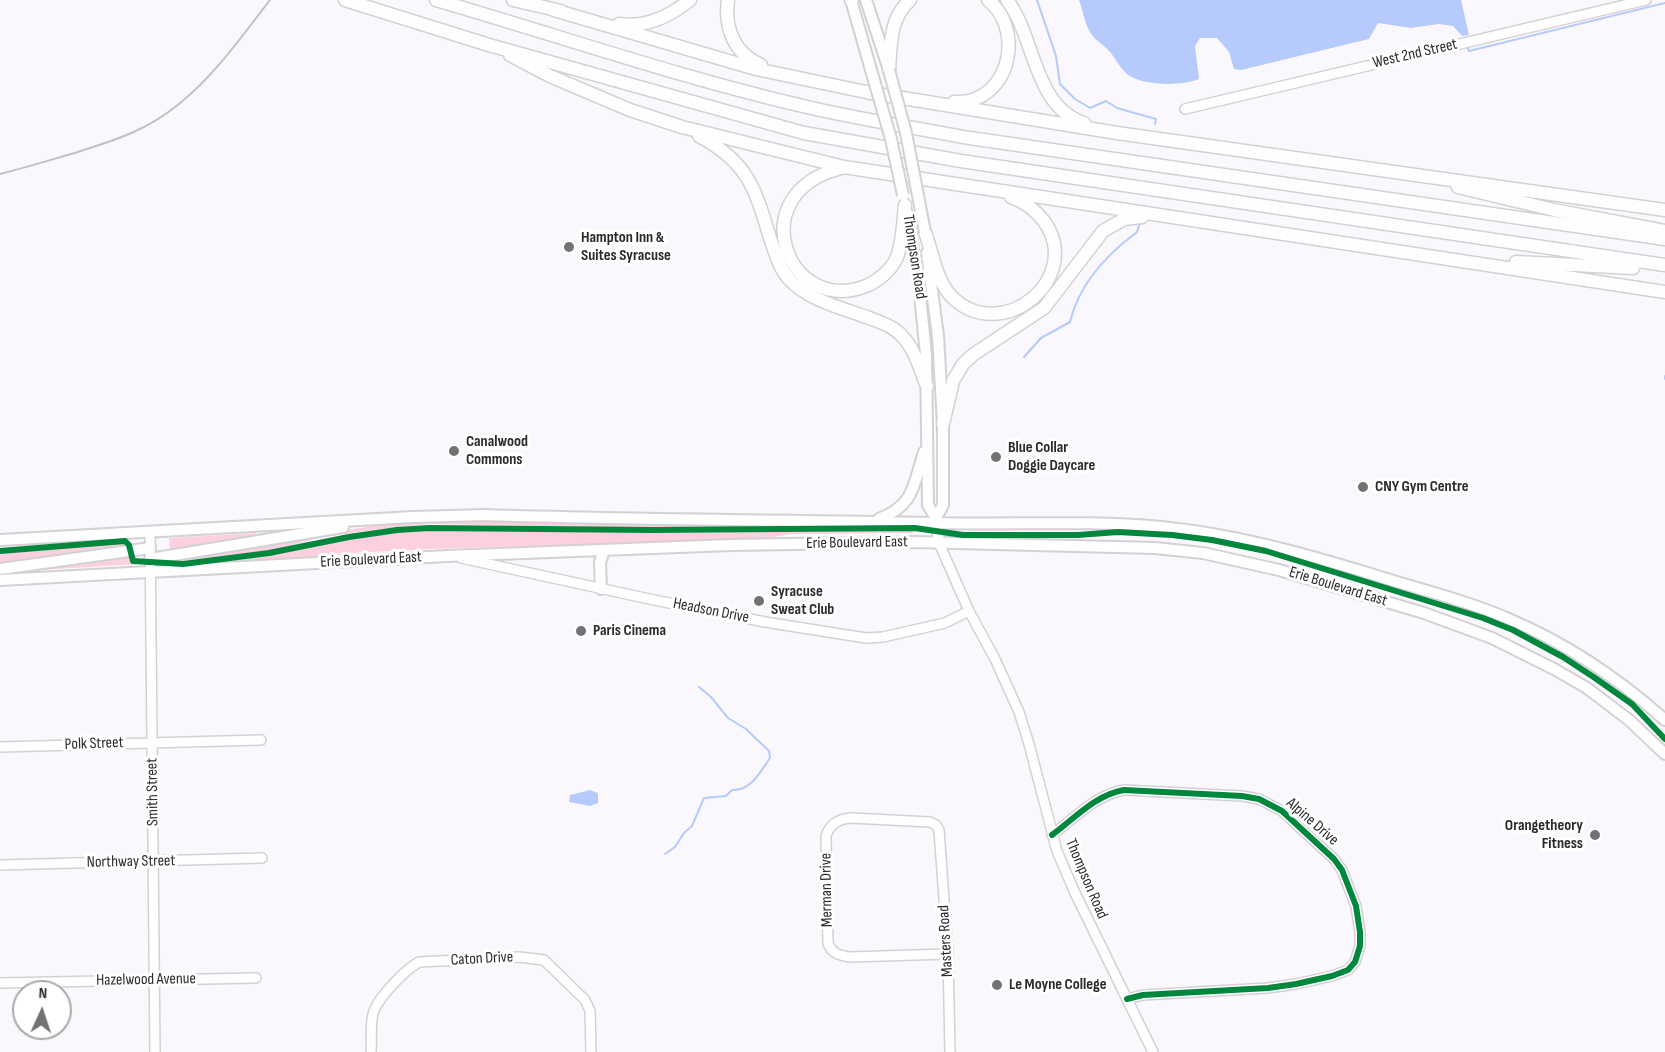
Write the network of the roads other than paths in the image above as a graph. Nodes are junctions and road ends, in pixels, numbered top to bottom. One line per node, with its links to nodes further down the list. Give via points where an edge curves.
1 (345, 0): 13 (highway)
2 (436, 0): 28 (highway, via 673,72 808,108 963,137)
3 (513, 0): 12 (highway)
4 (690, 0): 12 (highway, via 671,14 631,25)
5 (728, 0): 15 (highway, via 727,23 743,54 758,64)
6 (851, 0): 23 (main road, Thompson Road, bridge, via 891,139)
7 (866, 0): 14 (main road, Thompson Road)
8 (910, 0): 14 (highway, via 892,30)
9 (988, 0): 16 (highway, via 1002,15 1009,40 1003,71 989,89 969,101)
10 (1007, 0): 19 (highway, via 1054,103 1073,119)
11 (1646, 0): 17 (street, West 2nd Street)
12 (554, 10): 15 (highway)
13 (489, 45): 18 (highway, via 580,89); 30 (highway, via 757,121 865,145)
14 (889, 70): 27 (main road, Thompson Road, bridge)
15 (805, 80): 16 (highway)
16 (935, 103): 19 (highway)
17 (1185, 109)
18 (682, 127): 20 (highway); 32 (highway, via 735,161 751,182 786,276 796,286 902,334)
19 (1117, 133): 21 (highway)
20 (844, 167): 22 (highway); 23 (highway, via 814,177 795,194 788,207 784,222 787,253 808,280 834,290 852,290 886,273 898,253)
21 (1374, 168): 24 (highway); 26 (highway)
22 (978, 188): 25 (highway); 27 (highway, via 1016,199 1038,214 1047,226 1054,256 1050,276 1034,298 997,314 965,307 942,282)
23 (904, 200): 32 (main road, Thompson Road, via 919,285)
24 (1665, 210)
25 (1187, 219): 29 (highway); 33 (highway, via 1124,219 1103,231 1044,309 963,364 953,381)
26 (1665, 231)
27 (925, 232): 33 (main road, Thompson Road, via 938,336)
28 (1665, 239)
29 (1416, 253): 30 (highway, via 1497,261); 31 (highway)
30 (1665, 267)
31 (1665, 291)
32 (927, 386): 34 (main road, Thompson Road)
33 (943, 424): 37 (main road, Thompson Road, via 943,505)
34 (927, 443): 36 (main road, via 904,505); 37 (main road, Thompson Road, via 928,505)
35 (394, 519): 36 (main road, Erie Boulevard East, via 485,515); 38 (main road, Erie Boulevard East); 41 (main road)
36 (873, 521): 37 (main road, Erie Boulevard East)
37 (937, 529): 40 (main road, Erie Boulevard East, via 777,544); 47 (street, Thompson Road); 48 (main road, Erie Boulevard East, via 1123,524 1218,534 1301,553 1510,620 1566,647 1614,678); 52 (main road, Erie Boulevard East, via 1203,554 1279,570 1424,613 1492,638 1587,688)
38 (150, 532): 39 (main road, Erie Boulevard East); 41 (street, Smith Street)
39 (0, 540)
40 (604, 551): 42 (main road, Erie Boulevard East); 46 (main road, via 600,562)
41 (150, 554): 43 (main road); 44 (street, Smith Street)
42 (453, 556): 44 (main road, Erie Boulevard East); 46 (street, Headson Drive)
43 (0, 569)
44 (151, 572): 45 (main road, Erie Boulevard East); 50 (street, Smith Street)
45 (0, 580)
46 (601, 589): 47 (street, Headson Drive, via 866,638 945,623)
47 (969, 611): 54 (street, Thompson Road, via 1019,712)
48 (1665, 720)
49 (261, 740): 50 (street, Polk Street)
50 (152, 742): 51 (street, Polk Street); 56 (street, Smith Street)
51 (0, 747)
52 (1665, 754)
53 (939, 830): 58 (street, Masters Road); 58 (street, Merman Drive, via 930,822 851,818 829,828 828,944 833,952 849,957)
54 (1052, 836): 62 (street, Thompson Road); 62 (street, Alpine Drive, via 1098,799 1124,790 1242,796 1259,799 1288,816 1334,858 1350,887 1360,946 1348,970 1268,988 1143,994)
55 (262, 858): 56 (street, Northway Street)
56 (153, 861): 57 (street, Northway Street); 60 (street, Smith Street)
57 (0, 865)
58 (948, 954): 66 (street, Masters Road)
59 (256, 978): 60 (street, Hazelwood Avenue)
60 (154, 980): 61 (street, Hazelwood Avenue); 63 (street, Smith Street)
61 (0, 983)
62 (1127, 999): 67 (street, Thompson Road)
63 (155, 1052)
64 (371, 1052): 65 (street, Caton Drive, via 375,1006 413,965 519,957 544,960 585,1000 590,1011)
65 (591, 1052)
66 (950, 1052)
67 (1154, 1052)

